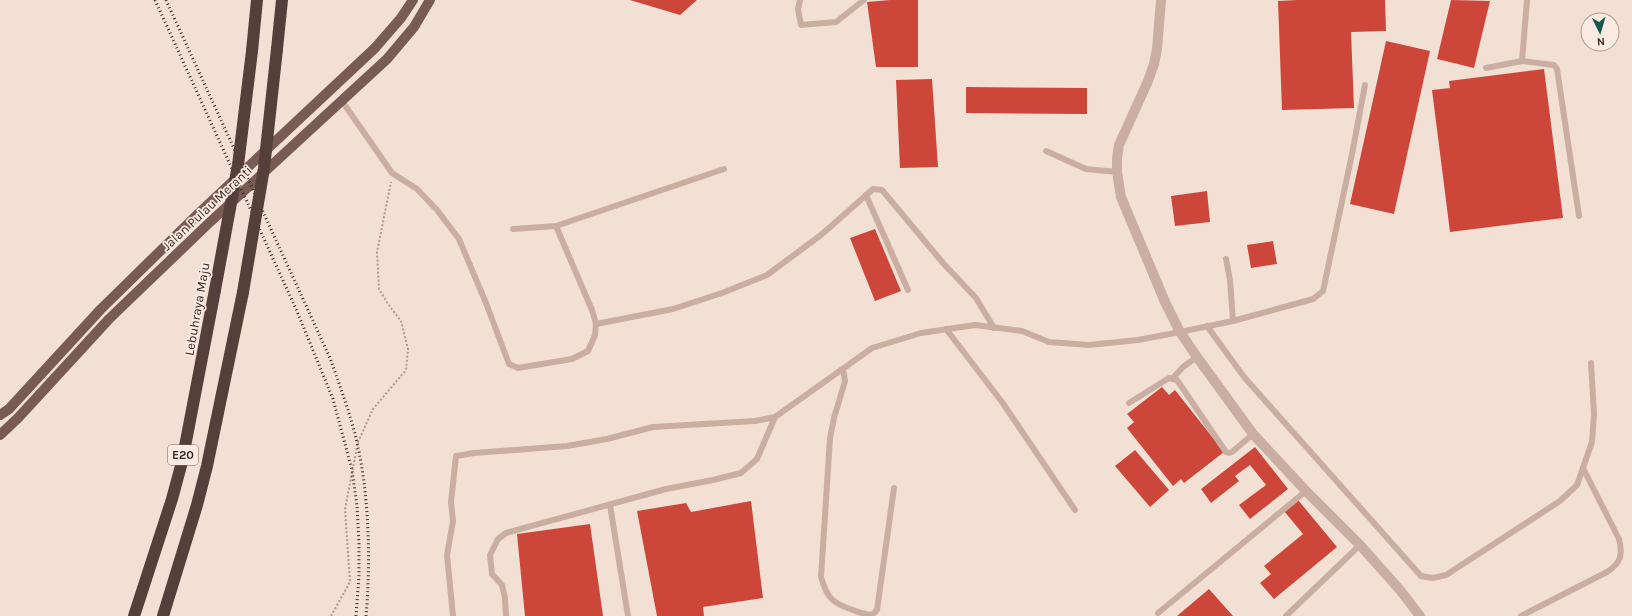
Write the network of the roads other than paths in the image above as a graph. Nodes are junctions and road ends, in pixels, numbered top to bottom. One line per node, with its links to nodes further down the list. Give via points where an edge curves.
1 (257, 0): 44 (highway, Lebuhraya Maju / E20, bridge, via 238,164 182,462)
2 (282, 0): 45 (highway, E20, bridge, via 264,168 243,292 208,466)
3 (413, 0): 33 (main road, Jalan Pulau Meranti, via 376,48 199,212 106,303 9,409)
4 (430, 0): 12 (main road, Jalan Pulau Meranti, via 414,27 387,59)
5 (800, 0): 6 (lane, via 798,9 801,25 836,22)
6 (864, 0)
7 (1161, 0): 15 (street, via 1154,64 1119,145 1116,158)
8 (1527, 0): 9 (lane)
9 (1522, 61): 10 (lane); 17 (lane, via 1549,63 1557,69)
10 (1486, 68)
11 (1365, 85): 22 (lane, via 1323,291 1313,299 1299,304)
12 (342, 101): 23 (lane, via 392,172 417,189 459,239 509,364 518,368 572,359 588,351 595,335); 36 (main road, Jalan Pulau Meranti, via 109,319)
13 (1046, 152): 15 (lane, via 1086,170)
14 (724, 169): 18 (lane)
15 (1117, 172): 27 (street, via 1122,197)
16 (866, 195): 21 (lane); 23 (lane, via 820,235 767,275 673,309); 25 (lane, via 873,189 882,190 976,298)
17 (1579, 216)
18 (556, 226): 19 (lane); 23 (lane)
19 (513, 229)
20 (1226, 259): 22 (lane)
21 (908, 290)
22 (1234, 321): 24 (lane)
23 (596, 324)
24 (1207, 326): 27 (lane); 37 (lane, via 1244,377 1421,576 1446,576 1560,501 1577,485)
25 (994, 328): 26 (lane, via 975,325); 27 (lane, via 1022,331 1049,342 1089,345)
26 (946, 329): 30 (lane, via 921,333 872,348); 41 (lane, via 1002,402)
27 (1180, 332): 28 (street)
28 (1196, 357): 31 (lane); 35 (street)
29 (1591, 363): 37 (lane, via 1594,414 1592,442)
30 (843, 369): 34 (lane); 38 (lane, via 845,381 830,438 821,577 830,597 837,605 872,615 877,610)
31 (1173, 378): 32 (lane); 35 (lane, via 1177,380 1226,452 1232,452)
32 (1129, 403)
33 (0, 415)
34 (775, 417): 40 (lane, via 757,459 741,473 666,489); 46 (lane, via 755,421 653,427 567,446 456,456 451,502 453,521 447,555)
35 (1253, 434): 39 (street)
36 (0, 435)
37 (1583, 468): 51 (lane, via 1619,539 1621,556 1616,566 1607,572)
38 (894, 488)
39 (1306, 491): 42 (street); 43 (lane)
40 (610, 505): 47 (lane, via 506,533 498,540 490,555 491,568 492,574 502,585 506,598); 48 (lane)
41 (1075, 510)
42 (1360, 545): 49 (lane); 50 (street)
43 (1158, 613)
44 (134, 616)
45 (163, 616)
46 (453, 616)
47 (506, 616)
48 (628, 616)
49 (1286, 616)
50 (1420, 616)
51 (1521, 616)

